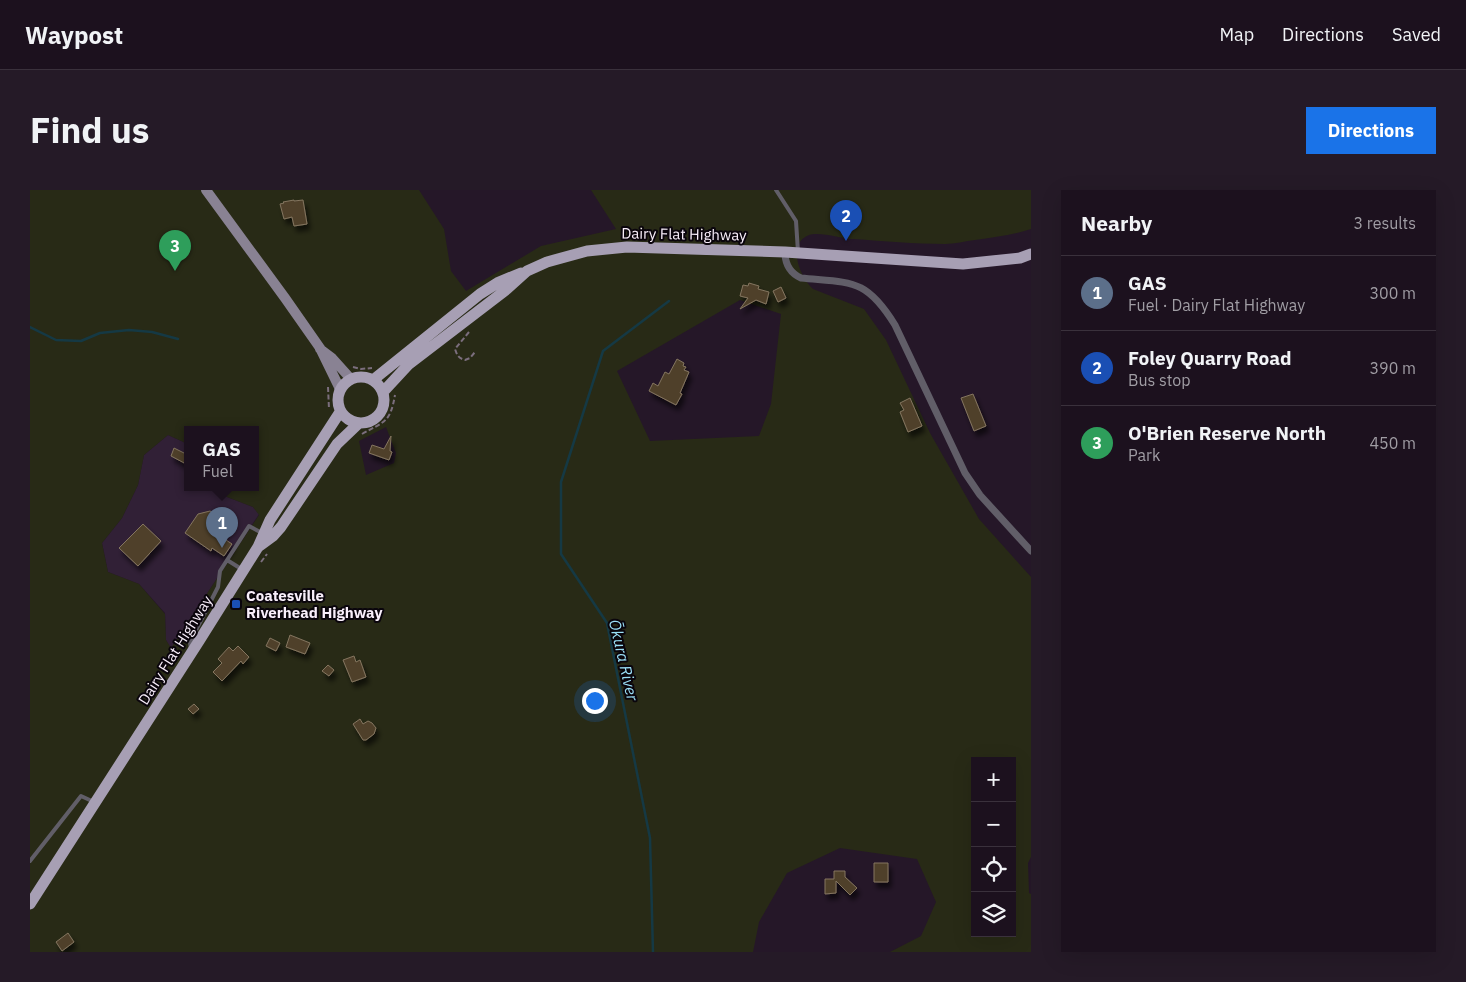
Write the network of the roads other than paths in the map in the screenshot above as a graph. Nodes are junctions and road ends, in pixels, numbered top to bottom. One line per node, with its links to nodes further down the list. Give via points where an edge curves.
1 (206, 190): 7 (main road)
2 (776, 190): 4 (lane, via 796,221)
3 (785, 252): 4 (main road, Dairy Flat Highway); 6 (main road, Dairy Flat Highway, via 608,248 547,262); 16 (street, via 787,268 795,275 851,283 871,293 884,307 965,473 980,495)
4 (798, 253): 5 (main road, Dairy Flat Highway, via 963,264)
5 (1031, 254)
6 (526, 271): 8 (main road, via 480,294); 11 (main road, Dairy Flat Highway, via 408,366)
7 (320, 348): 9 (main road); 10 (main road)
8 (373, 374): 9 (main road); 11 (main road)
9 (350, 378): 10 (main road)
10 (340, 389): 12 (main road)
11 (383, 392): 13 (main road, via 380,414)
12 (340, 412): 13 (main road, via 352,422); 14 (main road)
13 (359, 423): 15 (main road, Dairy Flat Highway, via 337,444 281,527)
14 (263, 533): 15 (main road); 17 (lane, via 249,526)
15 (258, 547): 18 (main road, Dairy Flat Highway)
16 (1031, 551)
17 (227, 560): 18 (lane); 19 (lane, via 220,571 218,587 190,643)
18 (243, 570): 19 (main road, Dairy Flat Highway)
19 (192, 653): 20 (main road, Dairy Flat Highway)
20 (96, 803): 21 (lane, via 81,796); 22 (main road, Dairy Flat Highway)
21 (30, 862)
22 (30, 904)

